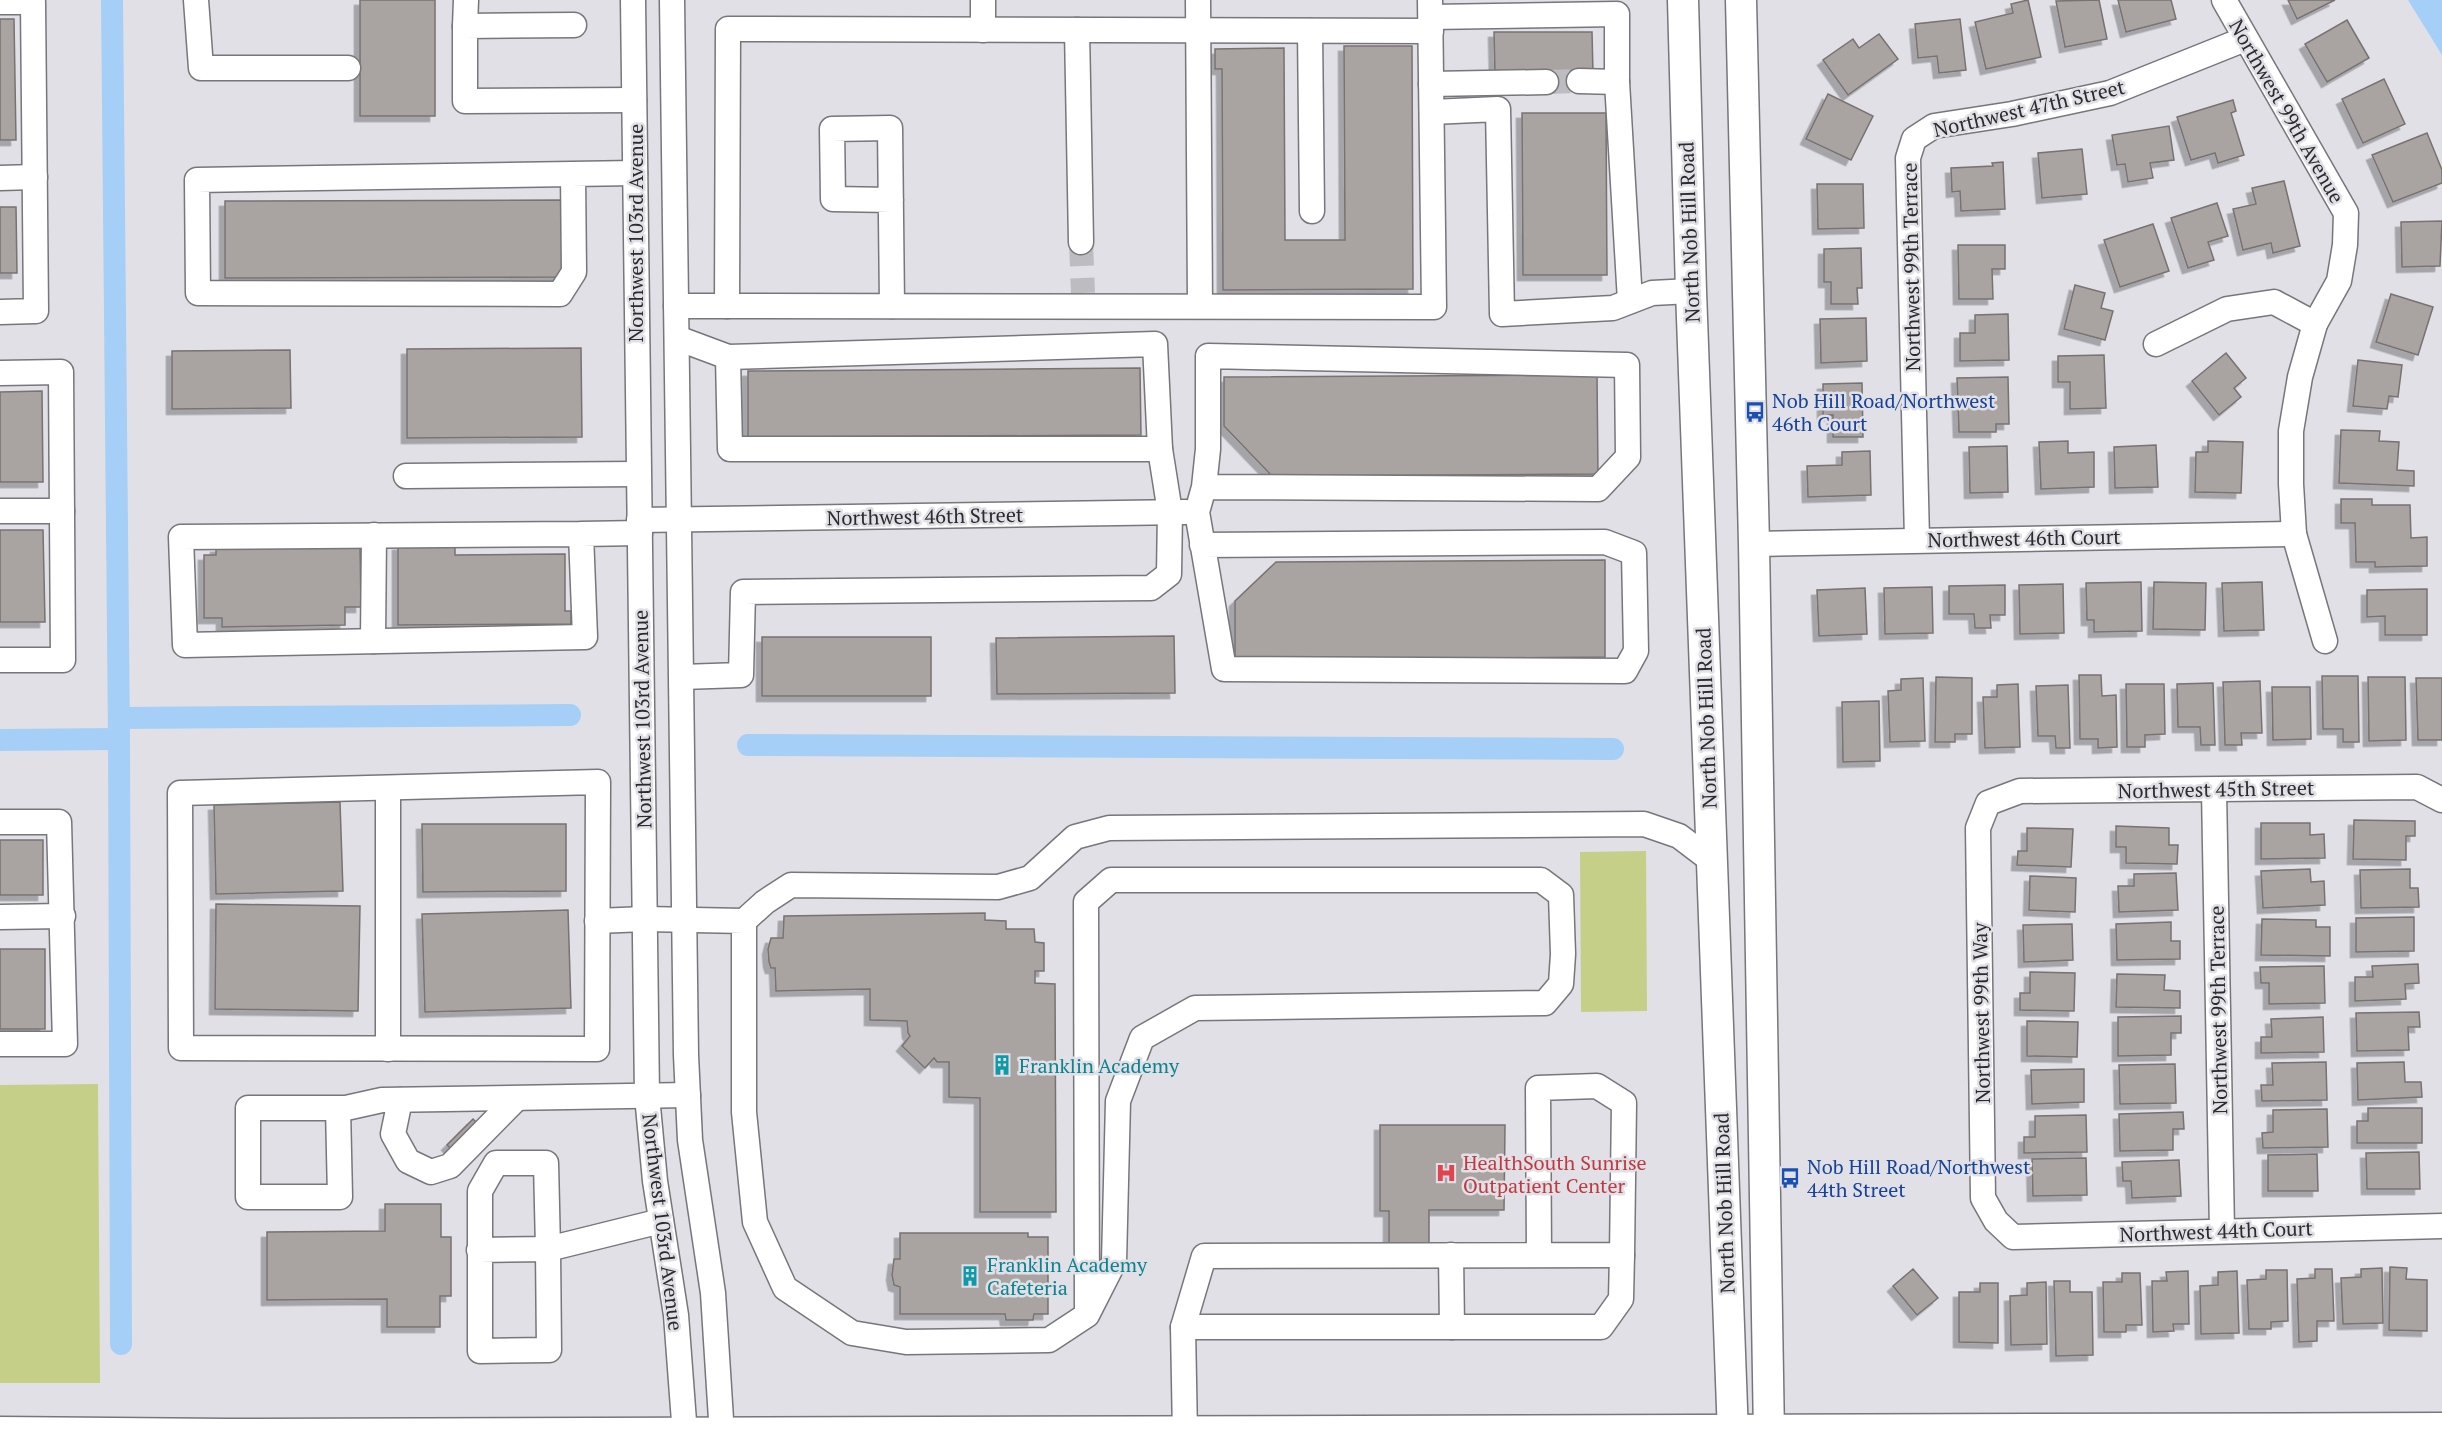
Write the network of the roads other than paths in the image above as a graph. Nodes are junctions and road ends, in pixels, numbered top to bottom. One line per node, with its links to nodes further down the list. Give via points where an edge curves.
1 (196, 0): 19 (street, via 201,68)
2 (466, 0): 12 (street)
3 (633, 0): 24 (street, Northwest 103rd Avenue)
4 (672, 0): 36 (street, Northwest 103rd Avenue)
5 (983, 0): 14 (street)
6 (1198, 0): 16 (street)
7 (1683, 0): 34 (main road, North Nob Hill Road)
8 (1741, 0): 60 (main road, North Nob Hill Road)
9 (2224, 0): 18 (street, Northwest 99th Avenue)
10 (0, 2): 29 (street, via 33,2)
11 (1431, 16): 17 (street); 22 (street, via 1617,14); 23 (street)
12 (465, 26): 13 (street); 24 (street, via 465,101)
13 (574, 26)
14 (983, 30): 15 (street); 37 (street, via 728,29)
15 (1077, 30): 16 (street); 33 (street)
16 (1199, 30): 17 (street); 39 (street)
17 (1310, 31): 32 (street)
18 (2245, 39): 26 (street, Northwest 47th Street, via 2110,93 1934,126); 41 (street, Northwest 99th Avenue, via 2346,213 2339,282)
19 (348, 68)
20 (1579, 81): 22 (street)
21 (1546, 82): 23 (street)
22 (1617, 82): 35 (street)
23 (1431, 84): 25 (street)
24 (634, 100): 27 (street, Northwest 103rd Avenue)
25 (1432, 112): 35 (street, via 1498,109 1502,314 1613,308); 39 (street, via 1434,307)
26 (1914, 139): 59 (street, Northwest 99th Terrace, via 1908,158)
27 (635, 173): 28 (street); 47 (street, Northwest 103rd Avenue)
28 (573, 174): 28 (street, via 197,180 198,293 560,294 574,272)
29 (35, 177): 30 (street); 40 (street, via 36,311)
30 (0, 178)
31 (891, 200): 38 (street)
32 (1312, 211)
33 (1081, 242)
34 (1691, 291): 35 (street, via 1652,293); 71 (main road, North Nob Hill Road)
35 (1630, 301)
36 (676, 306): 37 (street); 42 (street, Northwest 103rd Avenue)
37 (727, 306): 38 (street)
38 (892, 306): 39 (street, via 1083,300)
39 (1200, 306)
40 (0, 312)
41 (2315, 324): 43 (street, via 2274,302 2227,309); 57 (street, Northwest 99th Avenue, via 2300,377 2291,431)
42 (676, 338): 44 (street); 54 (street, Northwest 103rd Avenue)
43 (2156, 344)
44 (728, 357): 46 (street, via 730,449); 46 (street, via 1155,344)
45 (0, 373): 51 (street, via 60,372)
46 (1160, 449): 52 (street)
47 (638, 474): 48 (street); 55 (street, Northwest 103rd Avenue)
48 (406, 476)
49 (1204, 487): 49 (street, via 1208,356 1627,365 1628,457 1598,489); 53 (street)
50 (0, 511): 51 (street)
51 (62, 511): 64 (street, via 63,660)
52 (1170, 512): 53 (street, Northwest 46th Street); 54 (street, Northwest 46th Street); 65 (street, via 1169,574 1151,588 743,592 741,675)
53 (1204, 512): 61 (street)
54 (679, 520): 55 (street, Northwest 46th Street); 65 (street, Northwest 103rd Avenue)
55 (639, 527): 56 (street, Northwest 46th Street); 74 (street, Northwest 103rd Avenue)
56 (582, 534): 58 (street, Northwest 46th Street); 62 (street, via 585,637)
57 (2294, 534): 59 (street, Northwest 46th Court); 63 (street, Northwest 99th Avenue)
58 (374, 535): 62 (street); 62 (street, Northwest 46th Street, via 181,537 185,645)
59 (1917, 540): 60 (street, Northwest 46th Court)
60 (1754, 544): 103 (main road, North Nob Hill Road)
61 (1202, 546): 61 (street, via 1224,669 1625,671 1636,651 1634,554 1605,542)
62 (373, 641)
63 (2325, 641)
64 (0, 660)
65 (682, 677): 75 (street, Northwest 103rd Avenue)
66 (388, 788): 76 (street, via 598,782); 79 (street); 79 (street, via 180,793 181,1048)
67 (2214, 790): 68 (street, Northwest 45th Street, via 2417,787); 69 (street, Northwest 45th Street, via 2020,791); 88 (street, Northwest 99th Terrace)
68 (2442, 800)
69 (1988, 803): 86 (street, Northwest 99th Way, via 1978,828 1983,1198)
70 (0, 822): 72 (street, via 59,822)
71 (1712, 861): 77 (street, via 1679,836 1644,824 1109,828 1075,837 1030,878 998,887 791,885); 99 (main road, North Nob Hill Road)
72 (63, 916): 73 (street); 78 (street, via 65,1044)
73 (0, 917)
74 (645, 919): 75 (street); 76 (street); 81 (street, Northwest 103rd Avenue)
75 (685, 920): 77 (street); 80 (street, Northwest 103rd Avenue)
76 (597, 921): 79 (street, via 597,1049)
77 (744, 921): 94 (street, via 744,1112 755,1222 785,1288 852,1333 906,1342 1049,1340)
78 (0, 1044)
79 (388, 1049)
80 (688, 1095): 81 (street); 101 (street, Northwest 103rd Avenue, via 693,1167 713,1293)
81 (647, 1096): 82 (street); 85 (street, Northwest 103rd Avenue)
82 (516, 1099): 83 (street); 83 (street, via 450,1166 431,1172 408,1161 393,1134)
83 (400, 1100): 84 (street)
84 (338, 1108): 84 (street, via 248,1108 248,1197 339,1197)
85 (661, 1221): 89 (street); 100 (street, Northwest 103rd Avenue, via 676,1315)
86 (1996, 1221): 88 (street, Northwest 44th Court, via 2013,1237)
87 (2442, 1226): 88 (street, Northwest 44th Court)
88 (2222, 1231)
89 (548, 1249): 90 (street); 90 (street, via 546,1162 496,1163 480,1191); 90 (street, via 549,1350 537,1351 480,1351)
90 (478, 1250)
91 (1451, 1255): 92 (street); 95 (street, via 1204,1256); 96 (street)
92 (1539, 1255): 93 (street); 93 (street, via 1538,1088 1597,1086 1624,1103)
93 (1622, 1255): 96 (street, via 1621,1299 1601,1327)
94 (1087, 1315): 94 (street, via 1114,1262 1118,1101 1142,1038 1195,1008 1545,1003 1561,984 1561,895 1541,880 1111,880 1086,902)
95 (1183, 1327): 96 (street); 102 (street)
96 (1452, 1327)
97 (2442, 1425): 103 (street)
98 (0, 1429): 104 (street)
99 (1732, 1431): 102 (street); 103 (street)
100 (684, 1432): 101 (street); 105 (street)
101 (722, 1432): 102 (street)
102 (1185, 1432)
103 (1769, 1432)
104 (227, 1433): 105 (street)
105 (261, 1433)

